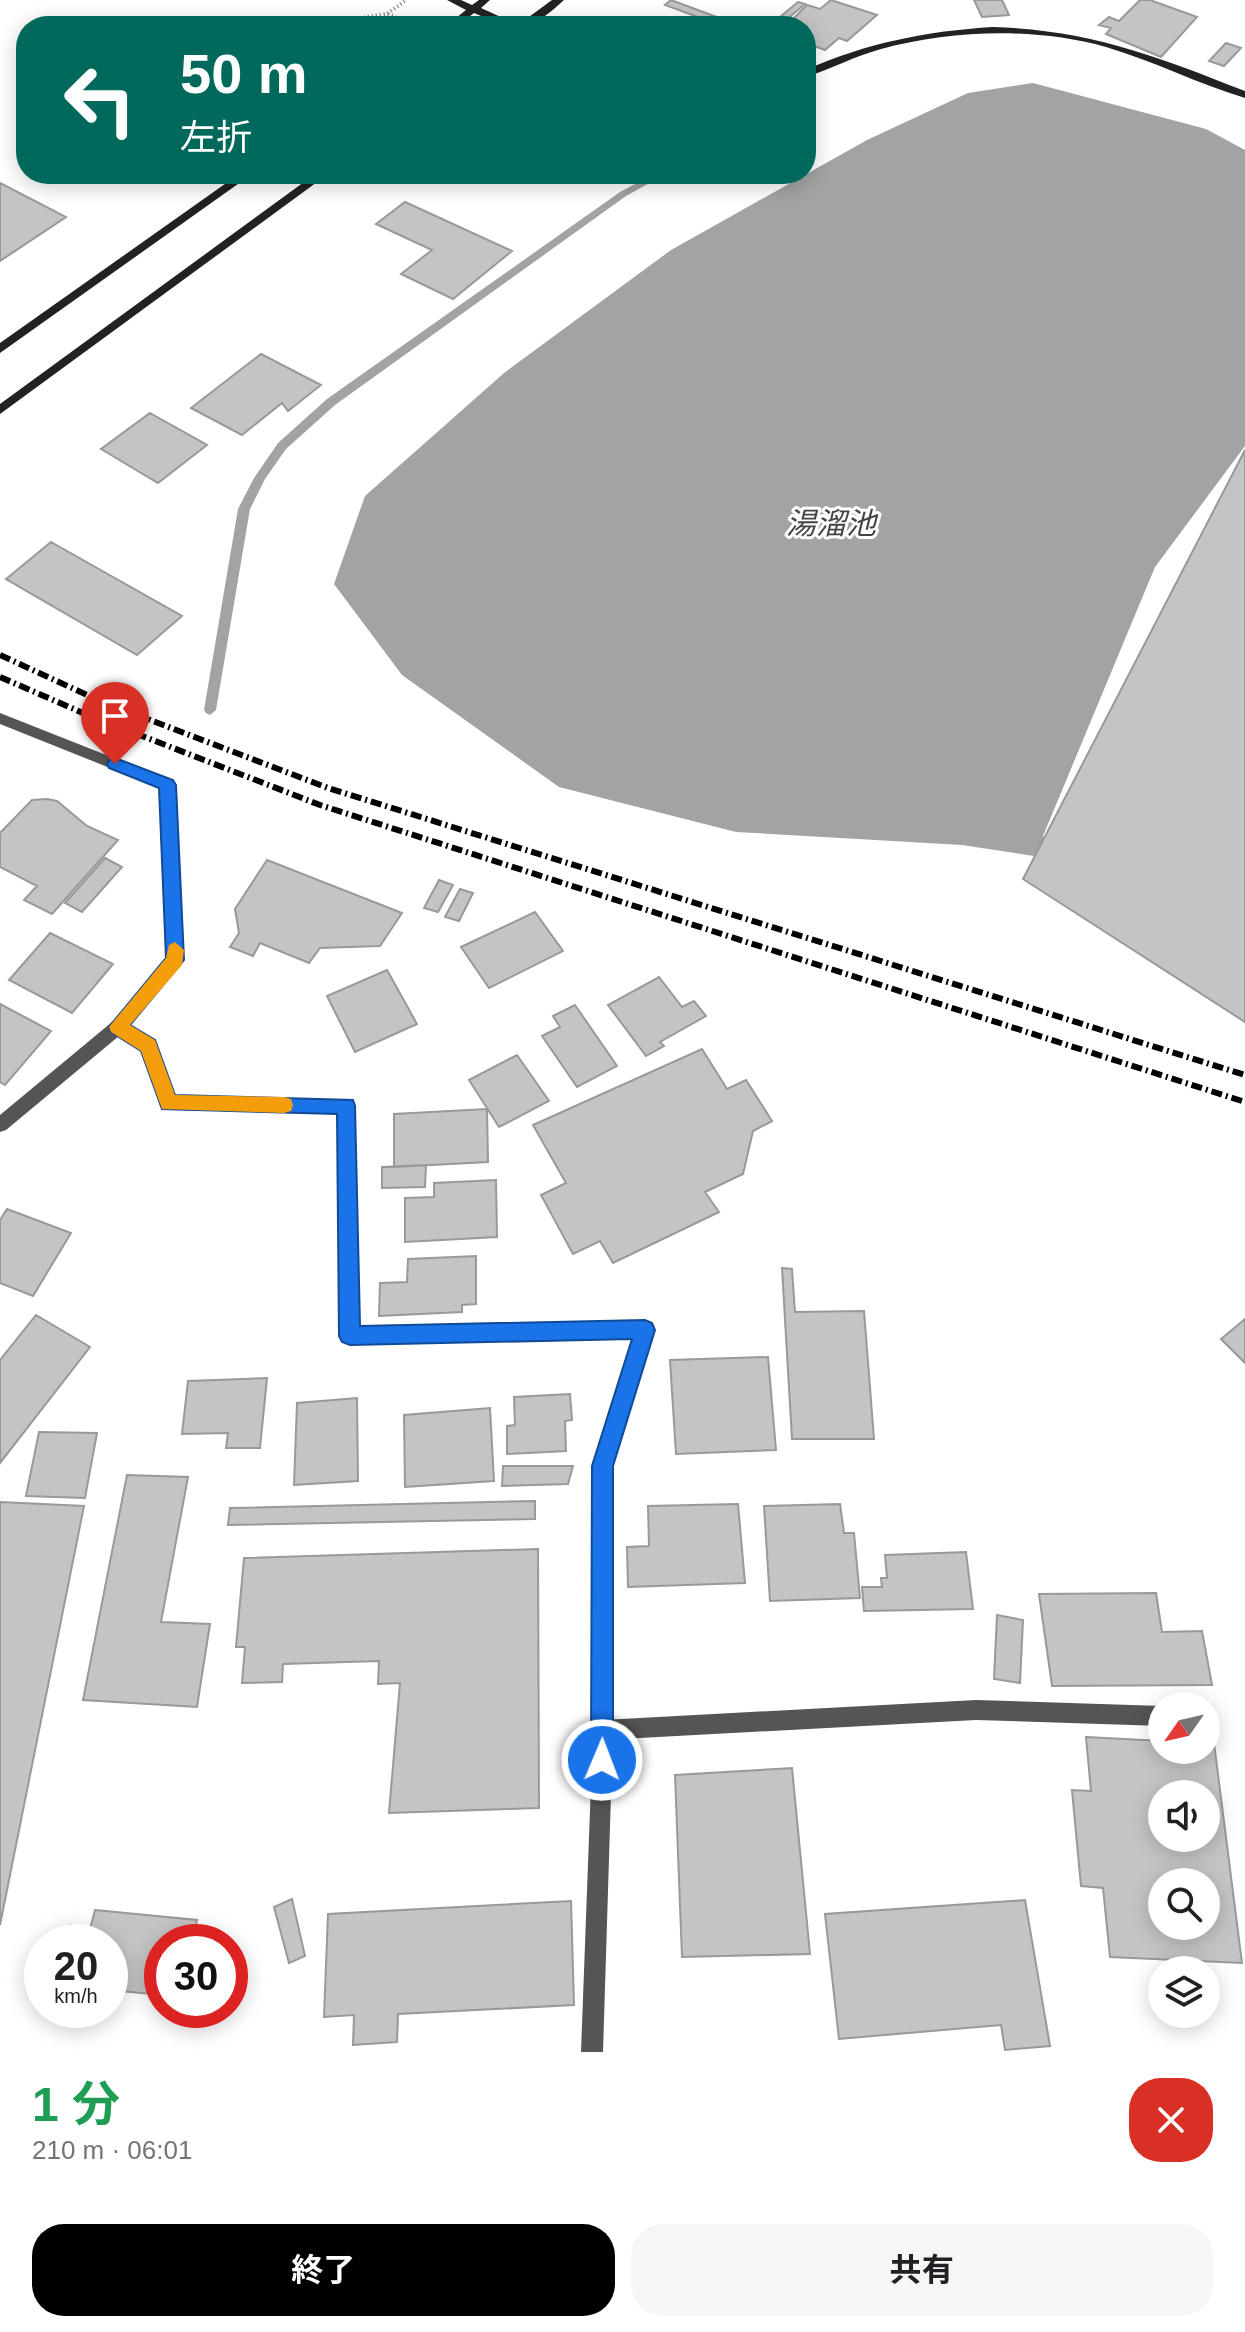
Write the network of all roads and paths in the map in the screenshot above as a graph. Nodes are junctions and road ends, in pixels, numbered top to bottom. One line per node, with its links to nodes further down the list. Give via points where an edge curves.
1 (406, 0): 6 (path)
2 (452, 0): 5 (street)
3 (485, 0): 5 (street)
4 (559, 0): 11 (street)
5 (474, 8): 9 (street); 10 (street)
6 (387, 14): 7 (path); 8 (path)
7 (374, 16)
8 (392, 16)
9 (464, 16)
10 (492, 16)
11 (537, 16)
12 (816, 70): 13 (street, via 867,47 983,31 1105,44)
13 (1245, 95)
14 (232, 184): 16 (street)
15 (308, 184): 17 (street)
16 (0, 349)
17 (0, 410)
18 (4, 725): 19 (street, via 167,785 175,960)
19 (118, 1027): 20 (street); 22 (street, via 149,1046 169,1103 346,1106 350,1336 645,1330 603,1466)
20 (0, 1125)
21 (1148, 1716): 22 (street, via 976,1710)
22 (603, 1730): 23 (street)
23 (592, 2052)

